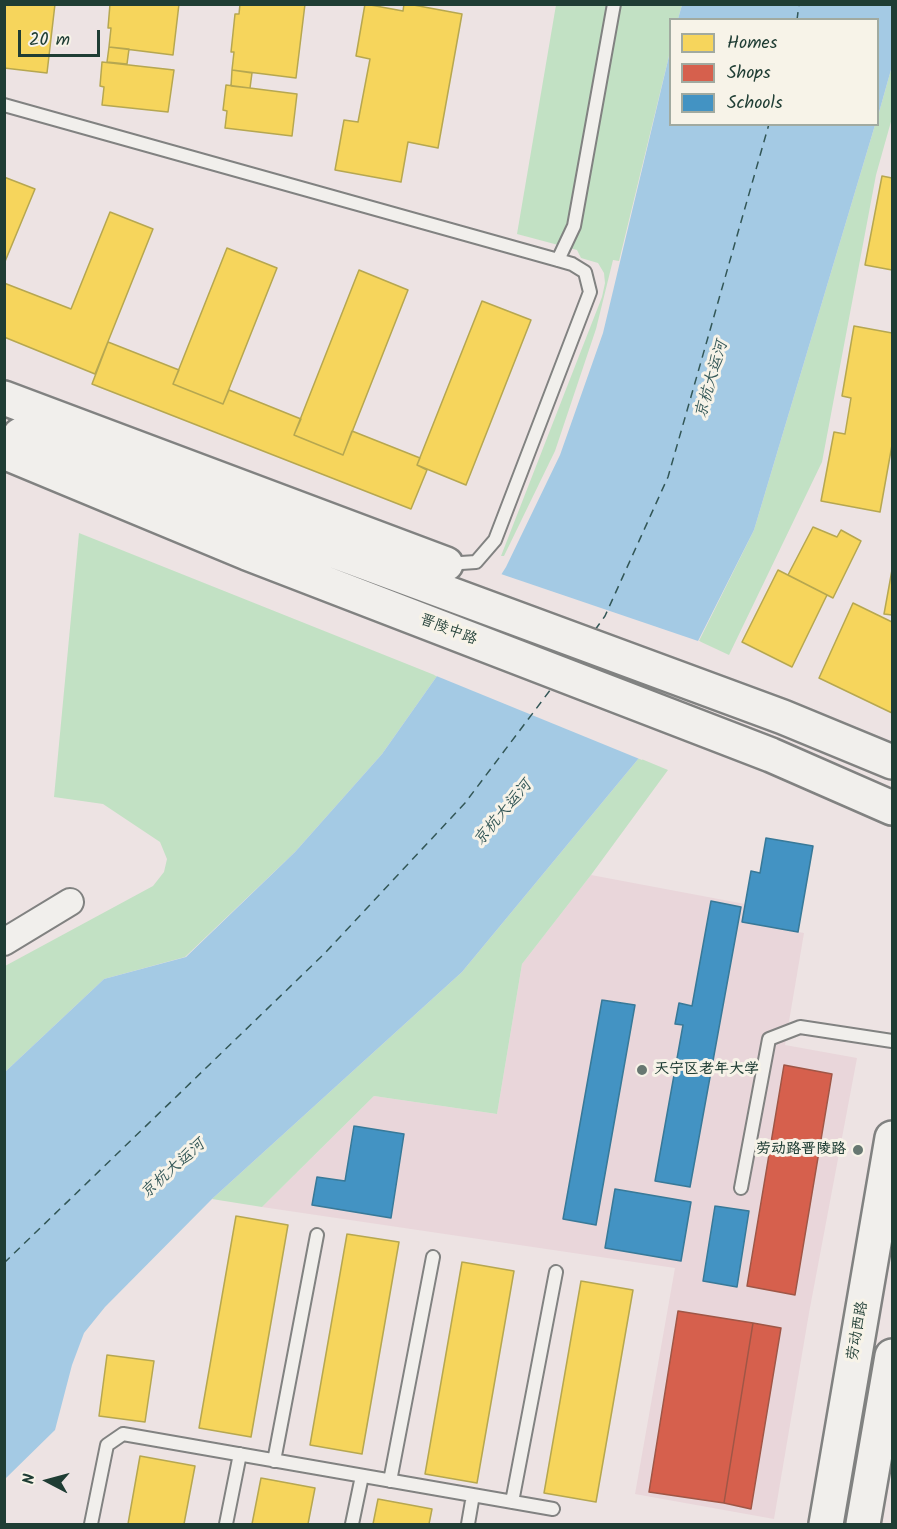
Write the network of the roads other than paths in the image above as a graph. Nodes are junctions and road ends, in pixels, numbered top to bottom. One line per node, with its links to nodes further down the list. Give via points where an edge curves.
1 (614, 4): 3 (lane, via 574,226)
2 (4, 105): 3 (lane)
3 (558, 260): 7 (lane, via 585,272 590,292 495,540 476,562)
4 (4, 398): 7 (main road)
5 (4, 430): 7 (main road)
6 (4, 452): 9 (main road, 晋陵中路, via 247,553 771,755)
7 (442, 577): 8 (main road)
8 (892, 762)
9 (892, 808)
10 (70, 902): 11 (street)
11 (4, 942)
12 (892, 1041): 14 (lane, via 800,1028 769,1039)
13 (892, 1138): 30 (main road, 劳动西路)
14 (741, 1188)
15 (317, 1235): 20 (lane)
16 (433, 1257): 22 (lane)
17 (556, 1272): 24 (lane)
18 (892, 1356): 31 (main road)
19 (240, 1454): 20 (lane); 26 (lane, via 123,1434 107,1445); 27 (lane)
20 (274, 1461): 21 (lane)
21 (362, 1476): 22 (lane); 28 (lane)
22 (390, 1481): 23 (lane)
23 (473, 1495): 24 (lane); 29 (lane)
24 (512, 1502): 25 (lane)
25 (554, 1509)
26 (91, 1524)
27 (226, 1524)
28 (352, 1524)
29 (468, 1524)
30 (826, 1524)
31 (863, 1524)

